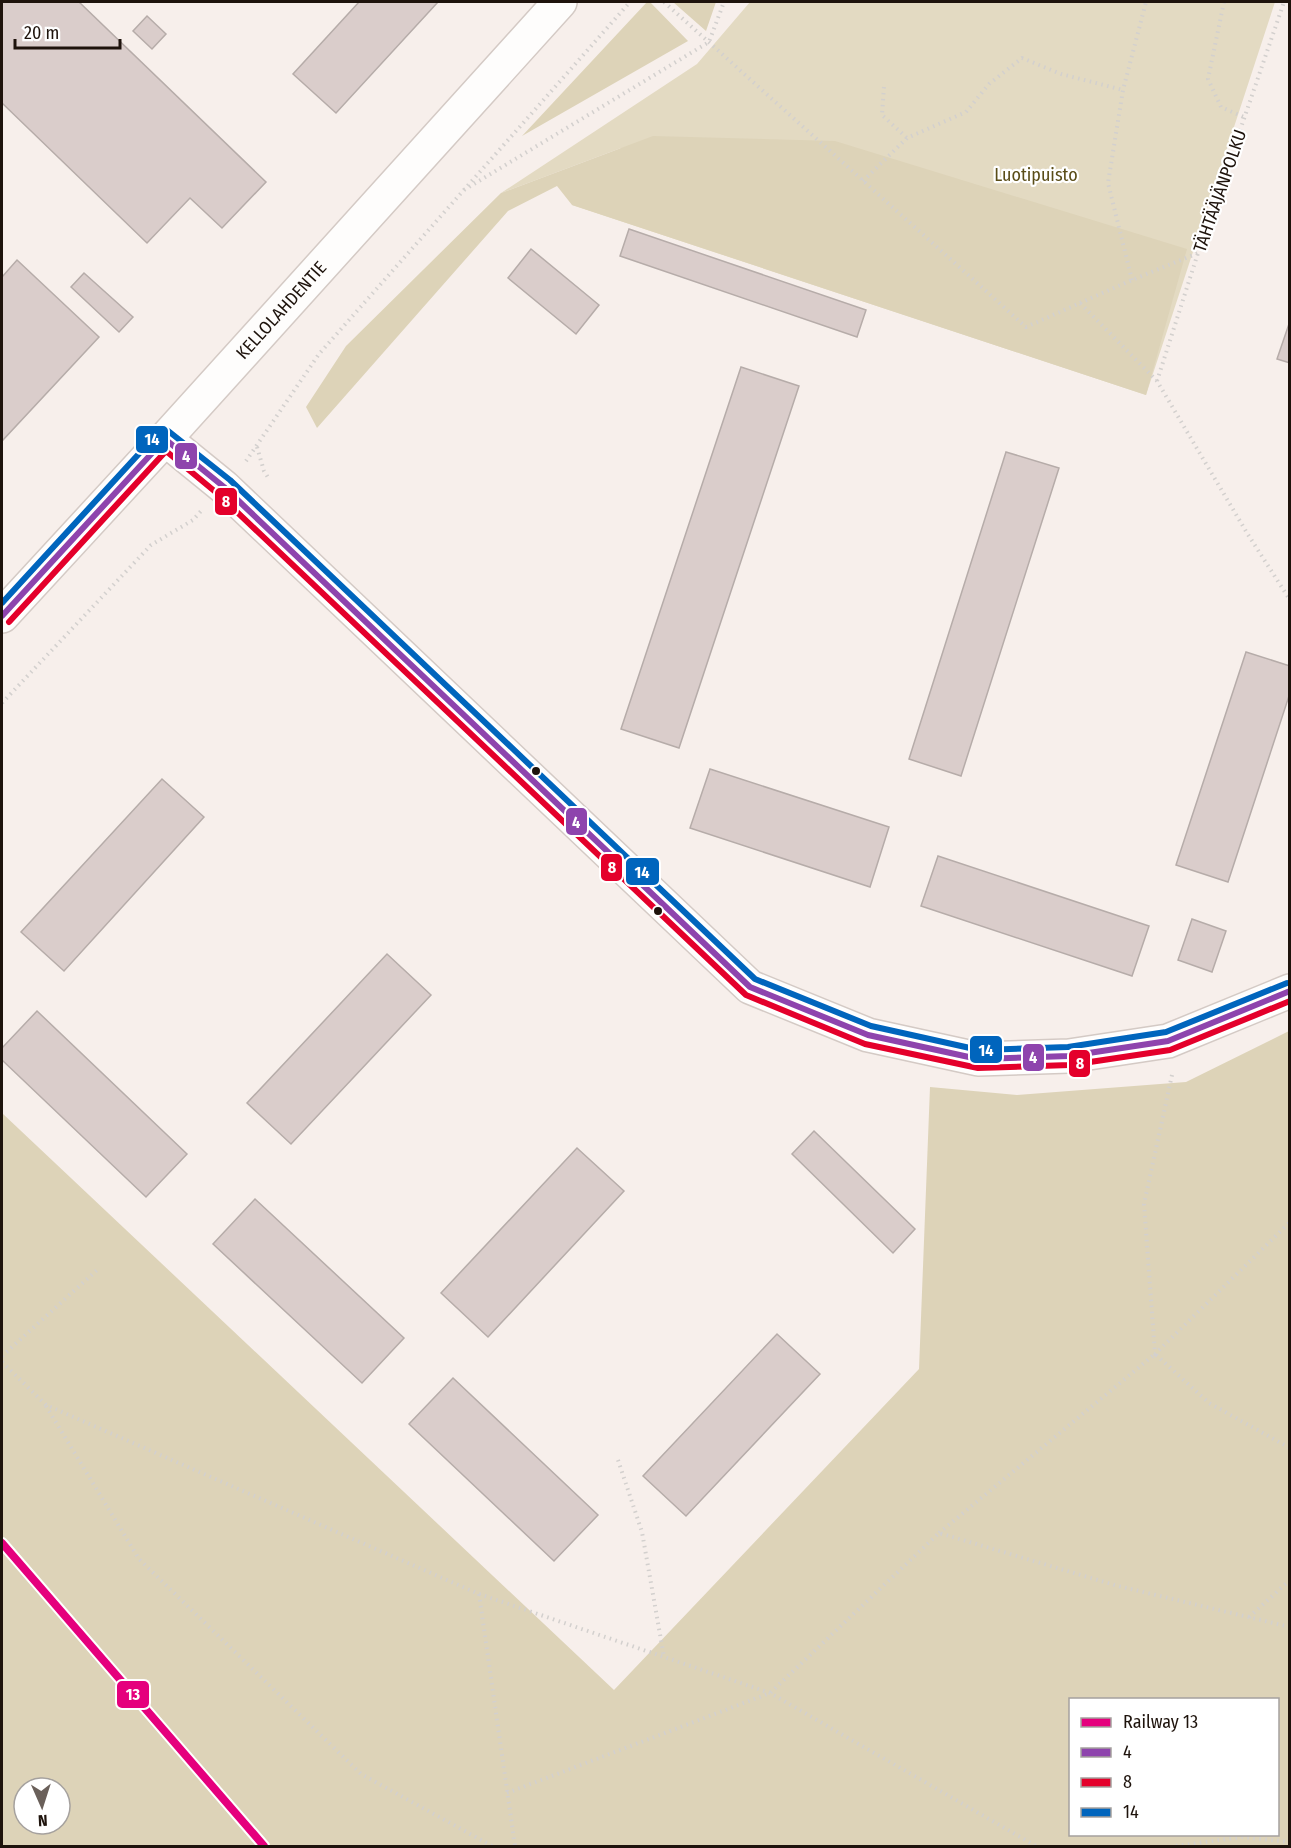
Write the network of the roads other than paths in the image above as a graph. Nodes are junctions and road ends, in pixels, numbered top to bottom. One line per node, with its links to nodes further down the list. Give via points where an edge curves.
1 (560, 2): 2 (street, KELLOLAHDENTIE)
2 (165, 439): 3 (street, KELLOLAHDENTIE); 4 (street, via 224,487 750,987 868,1035 978,1059 1069,1056 1168,1041)
3 (2, 616)
4 (1290, 991)

